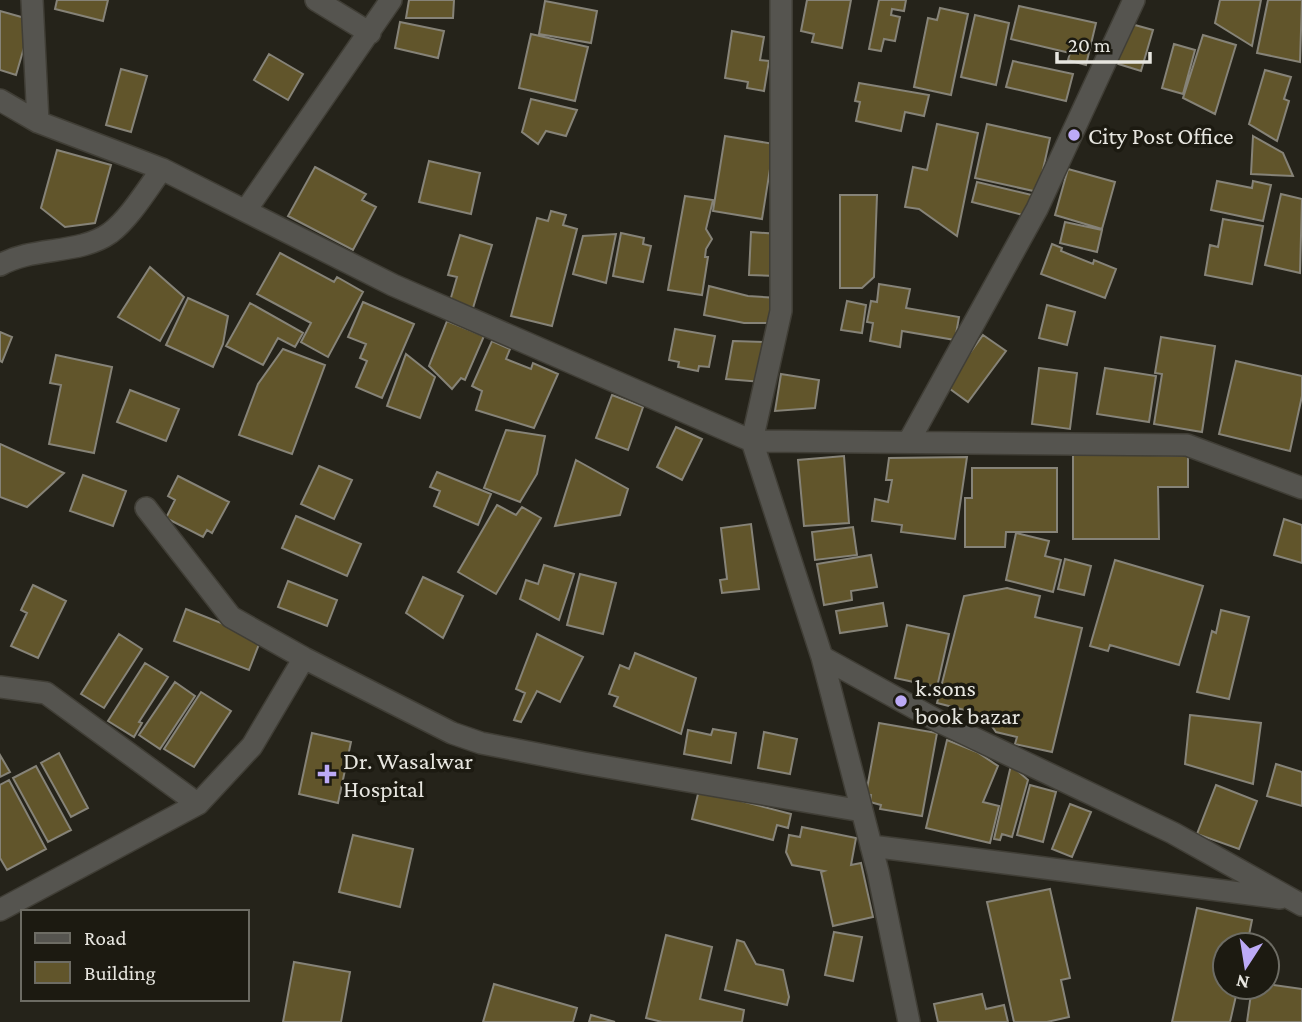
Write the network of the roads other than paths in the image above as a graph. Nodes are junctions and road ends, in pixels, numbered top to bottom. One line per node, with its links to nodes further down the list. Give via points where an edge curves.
1 (32, 0): 8 (street)
2 (316, 0): 6 (street)
3 (391, 0): 6 (street)
4 (781, 0): 12 (street, via 781,312)
5 (1134, 0): 13 (street, via 1037,209)
6 (370, 33): 10 (street)
7 (0, 100): 8 (street)
8 (38, 122): 9 (street)
9 (162, 169): 10 (street); 11 (street, via 110,233)
10 (246, 210): 12 (street, via 393,285)
11 (0, 265)
12 (752, 441): 13 (street); 16 (street)
13 (909, 441): 14 (street, via 1187,445)
14 (1302, 488)
15 (146, 508): 17 (street, via 231,617)
16 (822, 657): 20 (street); 22 (street, via 940,722 1173,833)
17 (304, 658): 19 (street, via 252,746); 20 (street, via 452,733 481,743)
18 (0, 688): 19 (street, via 46,694)
19 (198, 804): 23 (street)
20 (862, 811): 21 (street)
21 (871, 846): 22 (street); 24 (street)
22 (1297, 903)
23 (0, 910)
24 (909, 1022)

